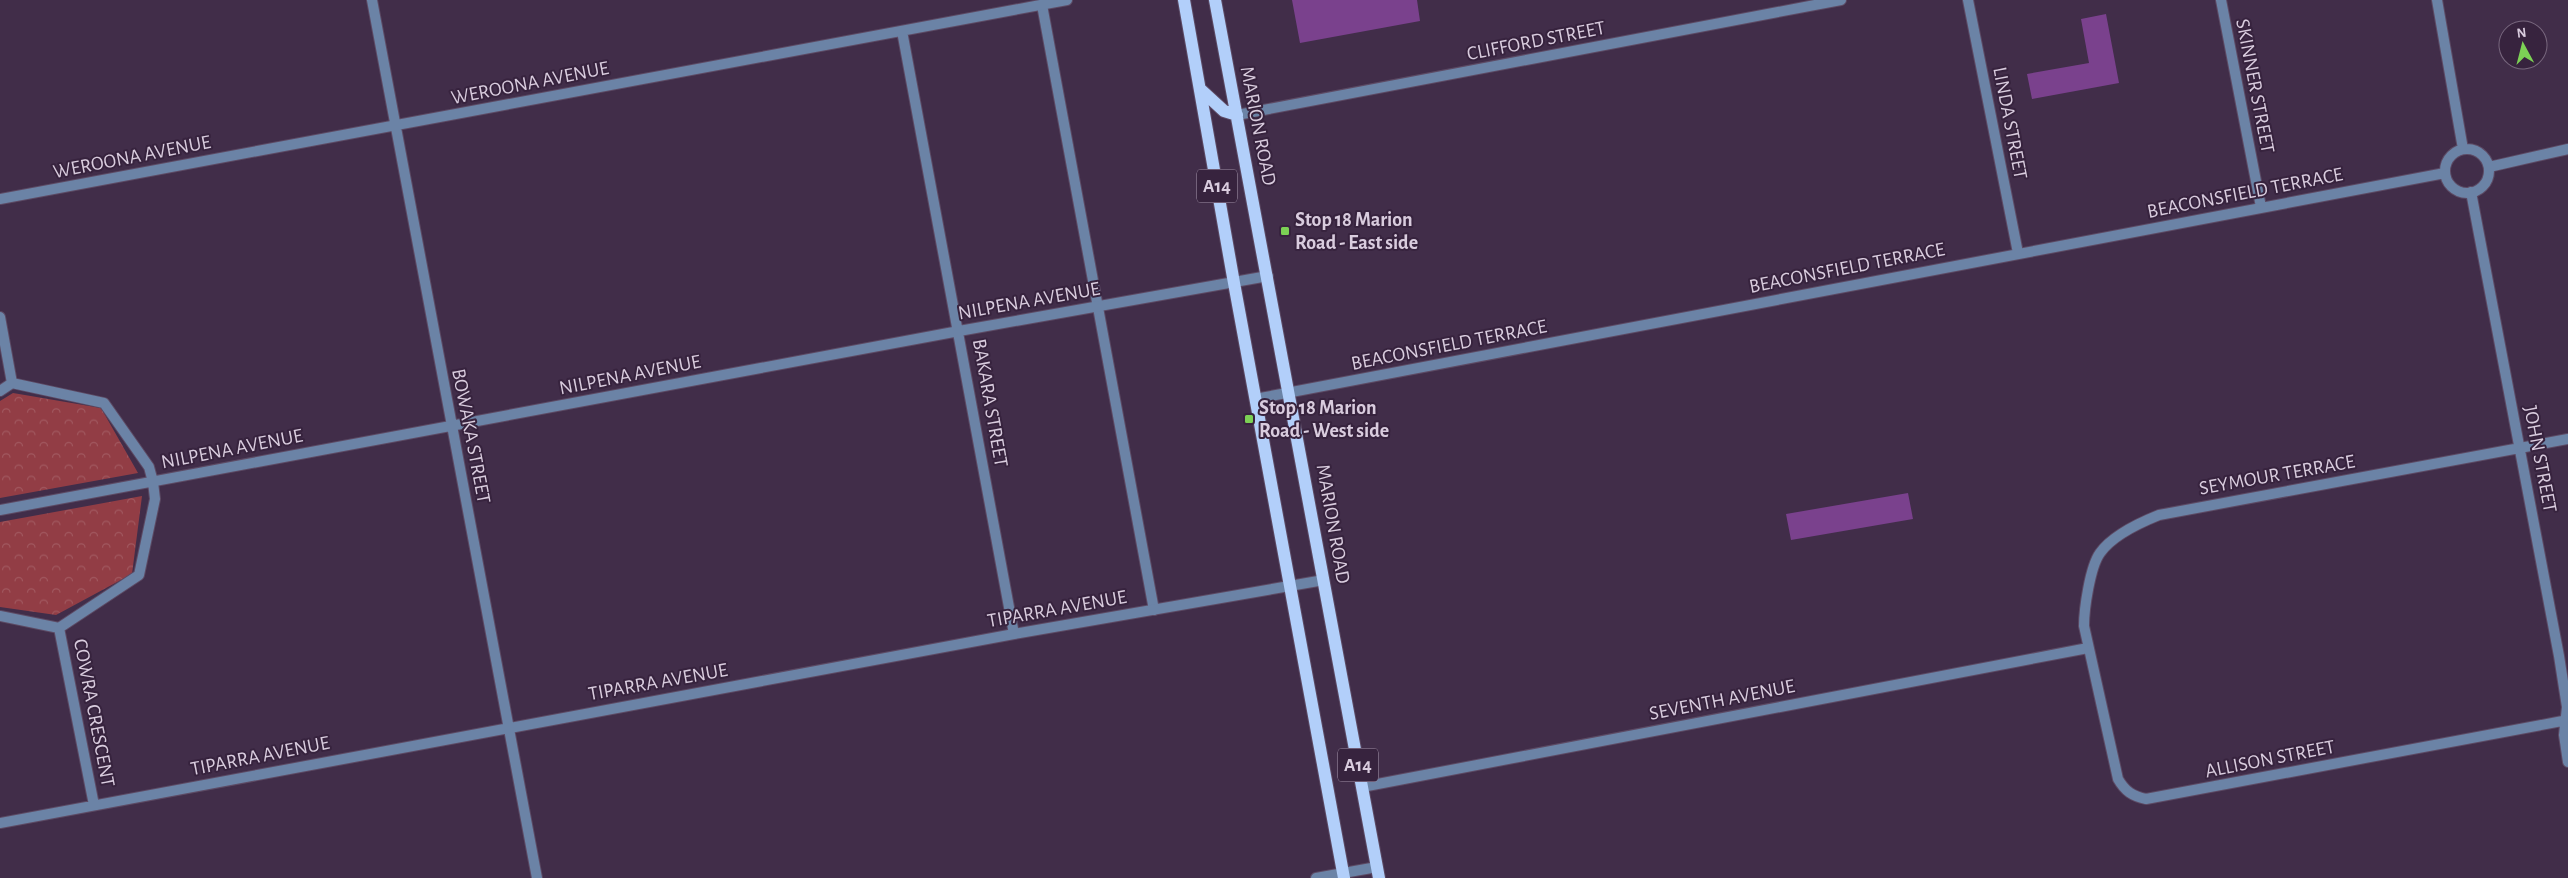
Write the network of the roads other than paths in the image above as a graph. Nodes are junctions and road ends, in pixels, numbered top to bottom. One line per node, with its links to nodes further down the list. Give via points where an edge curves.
1 (372, 0): 13 (street, BOWAKA STREET)
2 (1067, 0): 9 (street, WEROONA AVENUE)
3 (1184, 0): 11 (main road, A14)
4 (1215, 0): 12 (main road, MARION ROAD / A14)
5 (1841, 0): 12 (street, CLIFFORD STREET)
6 (1968, 0): 21 (street, LINDA STREET)
7 (2221, 0): 20 (street, SKINNER STREET)
8 (2437, 0): 14 (street)
9 (1042, 5): 10 (street, WEROONA AVENUE); 24 (street)
10 (902, 31): 13 (street, WEROONA AVENUE); 26 (street, BAKARA STREET)
11 (1200, 89): 12 (main road, via 1224,111); 23 (main road, A14)
12 (1237, 115): 22 (main road, MARION ROAD / A14)
13 (395, 126): 19 (street, WEROONA AVENUE); 31 (street, BOWAKA STREET)
14 (2463, 149): 16 (street, via 2480,153); 17 (street, via 2448,159)
15 (2568, 149): 16 (street)
16 (2489, 167): 18 (street, via 2484,185)
17 (2445, 174): 18 (street, via 2454,188); 20 (street, BEACONSFIELD TERRACE)
18 (2471, 192): 33 (street, JOHN STREET)
19 (0, 199)
20 (2261, 207): 21 (street, BEACONSFIELD TERRACE)
21 (2018, 253): 29 (street, BEACONSFIELD TERRACE)
22 (1268, 276): 23 (street, NILPENA AVENUE); 29 (main road, MARION ROAD / A14)
23 (1234, 283): 24 (street, NILPENA AVENUE); 30 (main road, A14)
24 (1099, 306): 26 (street, NILPENA AVENUE); 38 (street)
25 (0, 317): 27 (street)
26 (959, 331): 31 (street, NILPENA AVENUE); 41 (street, BAKARA STREET)
27 (12, 383): 28 (street); 34 (street, COWRA CRESCENT, via 104,403 149,467)
28 (0, 391)
29 (1290, 394): 30 (street, BEACONSFIELD TERRACE); 36 (main road, MARION ROAD / A14)
30 (1255, 399): 37 (main road, A14)
31 (452, 426): 34 (street, NILPENA AVENUE); 44 (street, BOWAKA STREET)
32 (2568, 439): 33 (street, SEYMOUR TERRACE)
33 (2520, 448): 42 (street, SEYMOUR TERRACE, via 2178,510 2144,520 2108,544 2099,554 2084,614); 43 (street, JOHN STREET, via 2559,656)
34 (153, 482): 35 (street, NILPENA AVENUE); 40 (street, COWRA CRESCENT, via 155,499 139,575)
35 (0, 510)
36 (1324, 580): 37 (street, TIPARRA AVENUE); 46 (main road, MARION ROAD / A14)
37 (1290, 586): 38 (street, TIPARRA AVENUE); 50 (main road, A14)
38 (1154, 610): 41 (street, TIPARRA AVENUE)
39 (0, 616): 40 (street, COWRA CRESCENT)
40 (59, 628): 47 (street, COWRA CRESCENT)
41 (1014, 634): 44 (street, TIPARRA AVENUE)
42 (2088, 648): 43 (street, ALLISON STREET, via 2118,779 2133,796 2146,799); 46 (street, SEVENTH AVENUE)
43 (2567, 720): 45 (street, JOHN STREET, via 2564,735)
44 (509, 728): 47 (street, TIPARRA AVENUE); 51 (street, BOWAKA STREET)
45 (2568, 762)
46 (1362, 787): 49 (main road, MARION ROAD / A14)
47 (94, 805): 48 (street, TIPARRA AVENUE)
48 (0, 823)
49 (1378, 873): 50 (street)
50 (1344, 875): 52 (street)
51 (537, 878)
52 (1316, 878)

